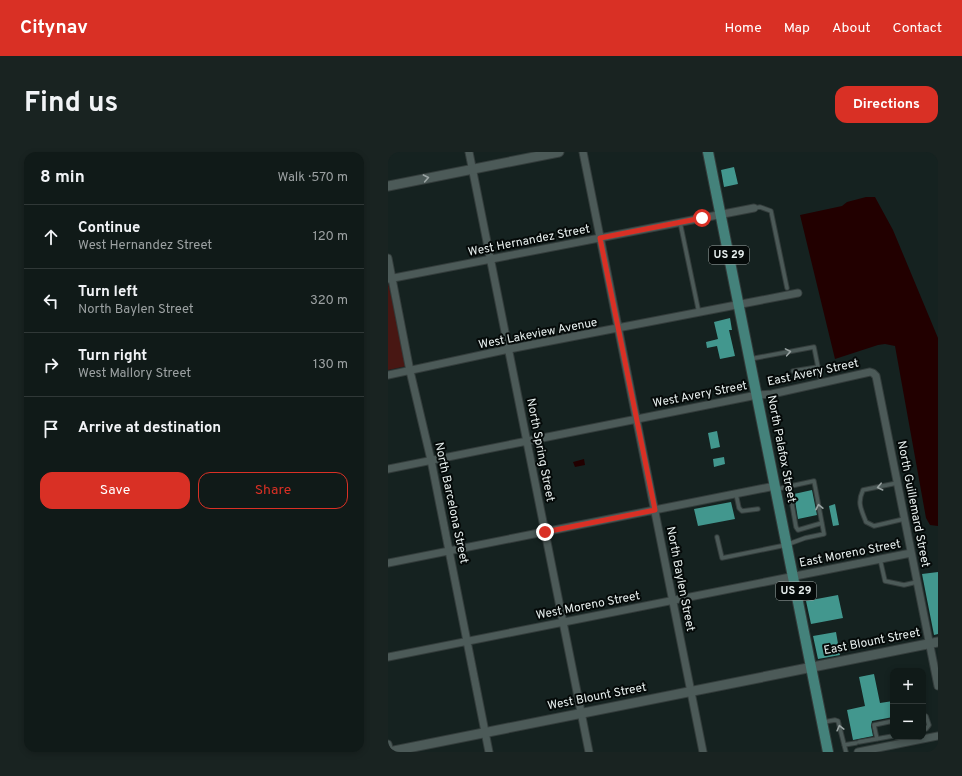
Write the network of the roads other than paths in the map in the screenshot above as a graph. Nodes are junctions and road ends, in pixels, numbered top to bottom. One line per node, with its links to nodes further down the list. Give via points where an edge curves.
1 (469, 152): 5 (street, North Spring Street)
2 (559, 152): 5 (street)
3 (583, 152): 10 (street, North Baylen Street)
4 (708, 152): 8 (main road, North Palafox Street / US 29)
5 (473, 169): 6 (street, one-way to 5); 12 (street, North Spring Street)
6 (388, 186)
7 (754, 208): 8 (street, West Hernandez Street); 14 (lane, via 771,211)
8 (720, 214): 9 (street, West Hernandez Street); 16 (main road, North Palafox Street / US 29)
9 (680, 222): 10 (street, West Hernandez Street); 17 (lane)
10 (600, 238): 12 (street, West Hernandez Street); 18 (street, North Baylen Street)
11 (388, 258): 13 (street, North Barcelona Street)
12 (491, 260): 13 (street, West Hernandez Street); 19 (street, North Spring Street)
13 (390, 278): 22 (street, North Barcelona Street)
14 (787, 288)
15 (798, 293): 16 (street, West Lakeview Avenue)
16 (739, 305): 17 (street, West Lakeview Avenue); 20 (main road, North Palafox Street / US 29)
17 (699, 313): 18 (street, West Lakeview Avenue)
18 (619, 328): 19 (street, West Lakeview Avenue); 28 (street, North Baylen Street)
19 (509, 350): 22 (street, West Lakeview Avenue); 29 (street, North Spring Street)
20 (749, 359): 21 (lane, one-way to 21, via 814,347); 27 (main road, North Palafox Street / US 29)
21 (818, 367): 23 (lane); 26 (lane)
22 (410, 371): 25 (street, West Lakeview Avenue); 30 (street, North Barcelona Street)
23 (793, 371)
24 (874, 374): 26 (street, East Avery Street, via 870,372); 32 (street, North Guillemard Street)
25 (388, 375)
26 (821, 382): 27 (street, East Avery Street, via 772,394)
27 (757, 395): 28 (street, West Avery Street); 34 (main road, North Palafox Street / US 29)
28 (637, 419): 29 (street, West Avery Street); 37 (street, North Baylen Street)
29 (527, 441): 30 (street, West Avery Street); 41 (street, North Spring Street)
30 (431, 460): 31 (street, West Avery Street); 45 (street, North Barcelona Street)
31 (388, 469)
32 (897, 483): 38 (street, North Guillemard Street); 38 (lane, one-way to 38, via 863,490 859,503 866,522 874,526)
33 (789, 487): 34 (lane); 39 (lane, one-way to 33, via 814,481); 40 (lane)
34 (775, 488): 35 (street); 44 (main road, North Palafox Street / US 29)
35 (736, 494): 36 (lane, via 742,511); 37 (street)
36 (758, 509)
37 (655, 510): 41 (street); 51 (street, North Baylen Street)
38 (904, 519): 46 (street, North Guillemard Street)
39 (822, 523): 40 (lane); 43 (lane, via 824,534)
40 (798, 530): 43 (lane)
41 (545, 532): 45 (street); 52 (street, North Spring Street)
42 (717, 537): 44 (lane, via 722,558)
43 (800, 540): 44 (lane)
44 (786, 544): 49 (main road, North Palafox Street / US 29)
45 (449, 551): 48 (street); 53 (street, North Barcelona Street)
46 (911, 553): 47 (street, East Moreno Street); 50 (street, North Guillemard Street)
47 (880, 559): 49 (street, East Moreno Street); 50 (lane, via 886,581 904,585)
48 (388, 563)
49 (793, 576): 51 (street, West Moreno Street); 56 (main road, North Palafox Street / US 29)
50 (917, 582): 54 (street, North Guillemard Street)
51 (673, 600): 52 (street, West Moreno Street); 58 (street, North Baylen Street)
52 (563, 622): 53 (street, West Moreno Street); 59 (street, North Spring Street)
53 (467, 642): 55 (street, West Moreno Street); 64 (street, North Barcelona Street)
54 (934, 642): 56 (street, East Blount Street); 57 (street, North Guillemard Street)
55 (388, 658)
56 (811, 667): 58 (street, West Blount Street); 61 (main road, North Palafox Street / US 29)
57 (938, 686)
58 (691, 691): 59 (street, West Blount Street); 74 (street, North Baylen Street)
59 (581, 713): 64 (street, West Blount Street); 73 (street, North Spring Street)
60 (926, 716): 63 (lane, via 929,725)
61 (822, 722): 70 (lane, one-way to 61, via 838,721); 75 (main road, North Palafox Street / US 29)
62 (890, 722): 69 (lane, via 874,725)
63 (926, 729)
64 (485, 732): 71 (street, West Blount Street); 72 (street, North Barcelona Street)
65 (926, 733): 68 (lane)
66 (938, 736): 68 (street)
67 (890, 737): 69 (lane)
68 (928, 738): 77 (street)
69 (877, 739): 70 (lane)
70 (844, 745): 76 (lane)
71 (389, 750)
72 (489, 752)
73 (589, 752)
74 (703, 752)
75 (828, 752)
76 (846, 752)
77 (858, 752)

